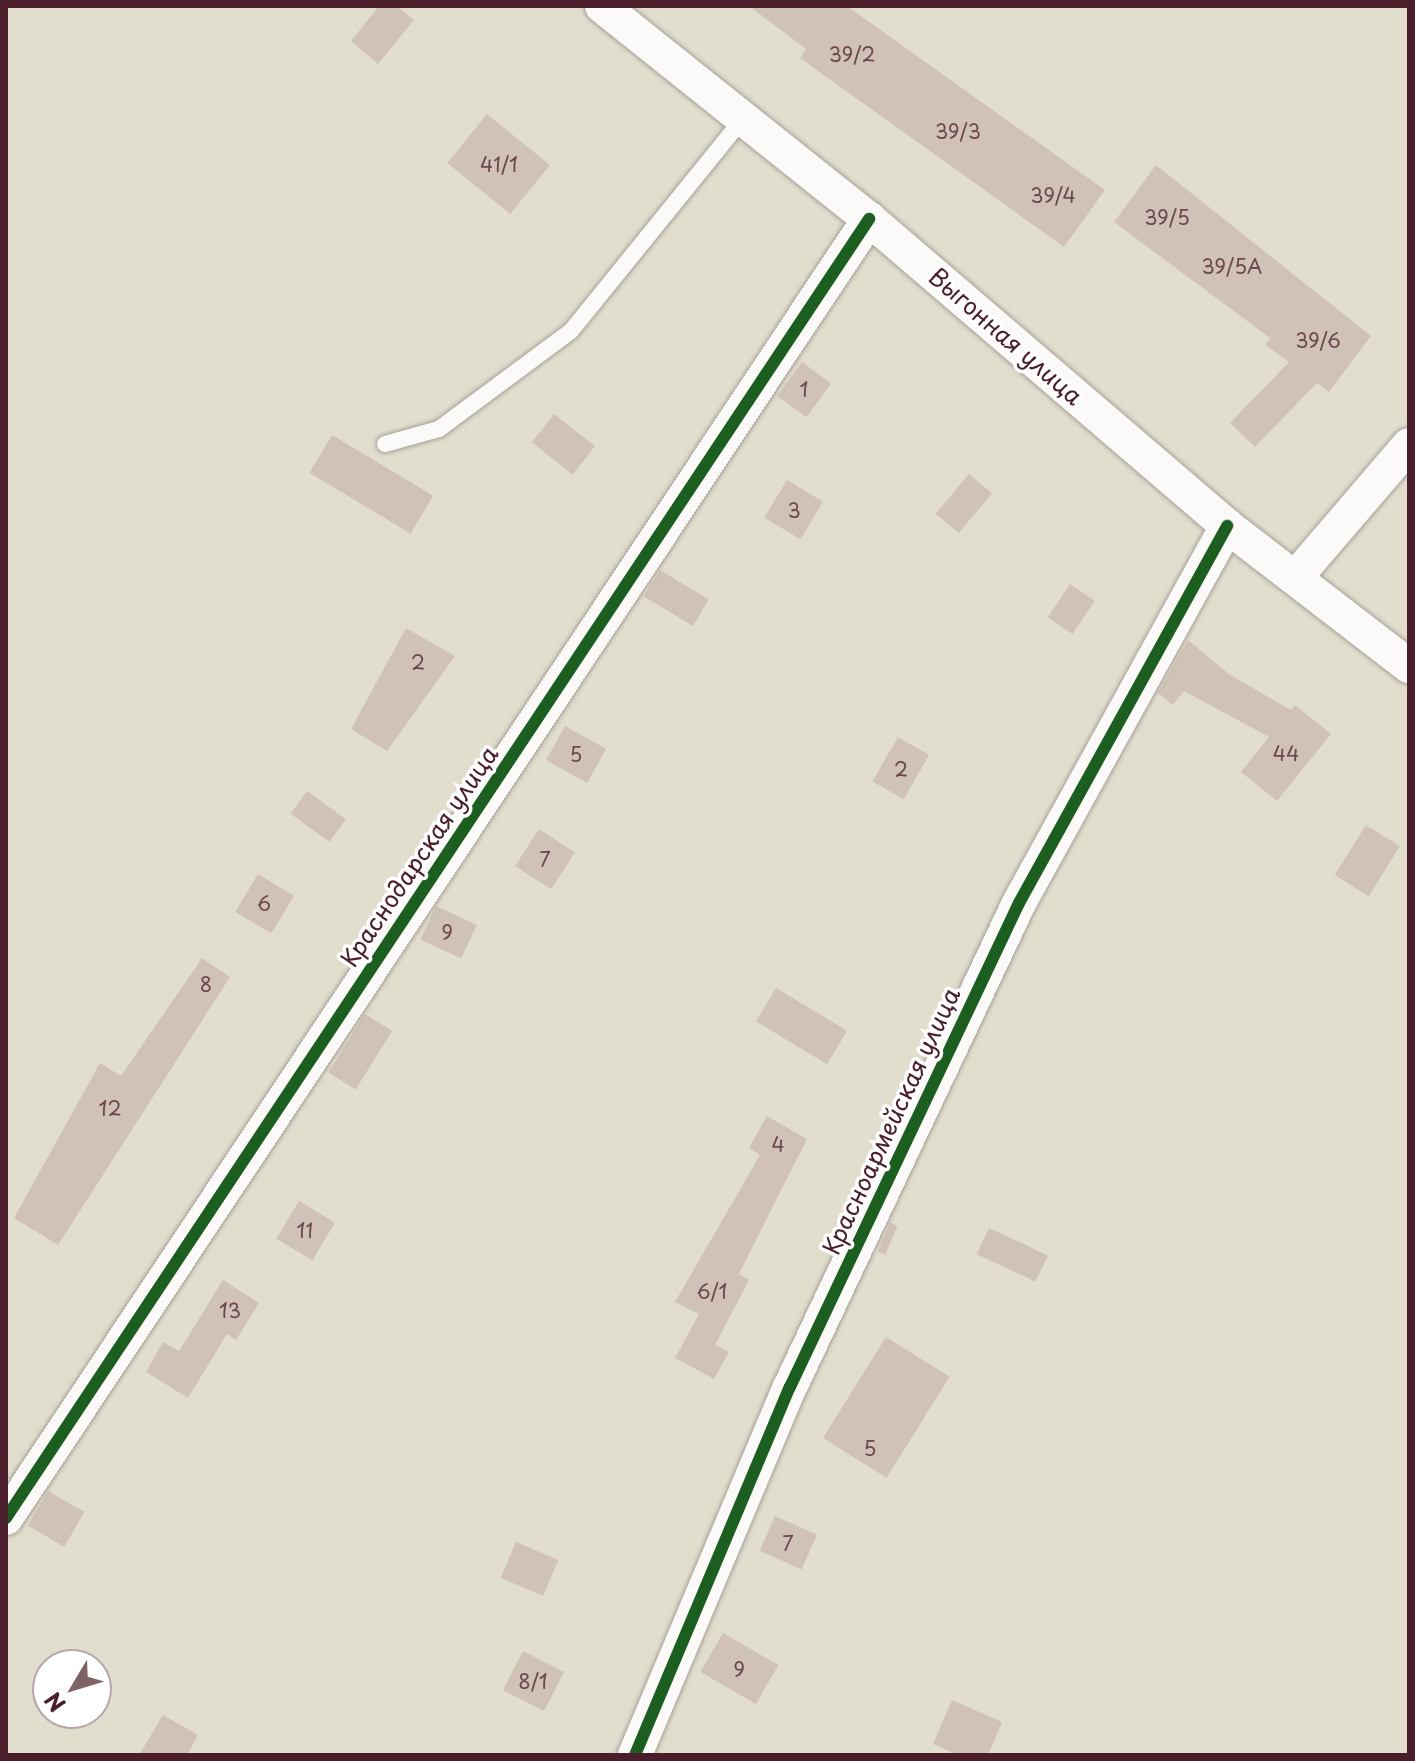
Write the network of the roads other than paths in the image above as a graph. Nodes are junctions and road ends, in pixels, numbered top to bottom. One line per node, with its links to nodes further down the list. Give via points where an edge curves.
1 (602, 6): 2 (street, Выгонная улица)
2 (742, 120): 3 (street, Выгонная улица); 4 (lane, via 571,331 439,429)
3 (869, 219): 6 (street, Выгонная улица); 10 (street, Краснодарская улица)
4 (385, 444)
5 (1409, 445): 7 (street)
6 (1227, 526): 7 (street, Выгонная улица); 11 (street, Красноармейская улица, via 1019,903 790,1387)
7 (1295, 578): 8 (street, Выгонная улица)
8 (1394, 646): 9 (street, Выгонная улица)
9 (1409, 666)
10 (6, 1518)
11 (635, 1755)

